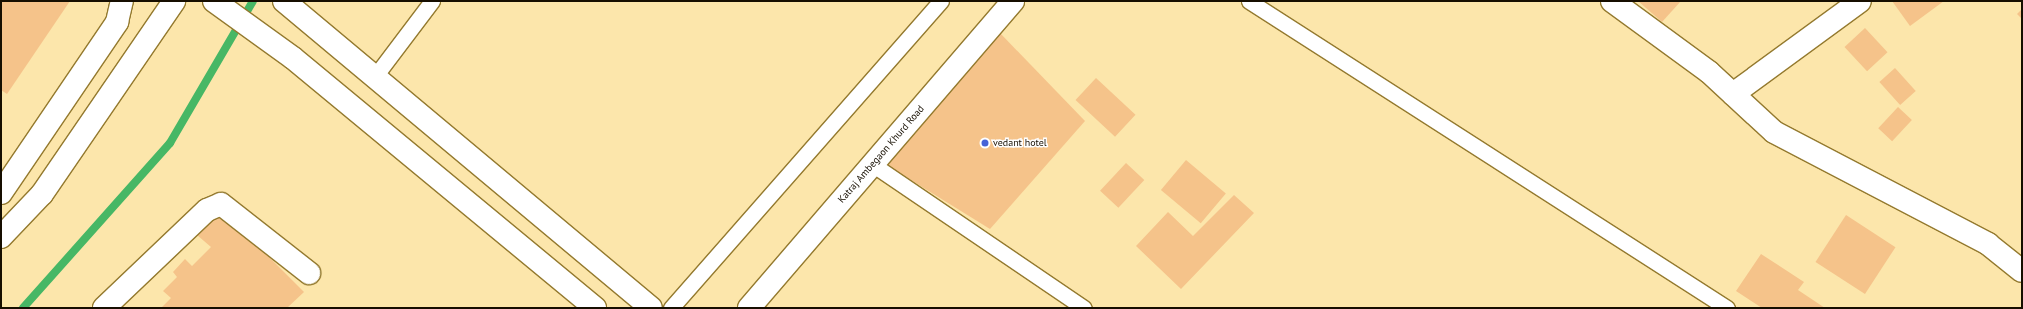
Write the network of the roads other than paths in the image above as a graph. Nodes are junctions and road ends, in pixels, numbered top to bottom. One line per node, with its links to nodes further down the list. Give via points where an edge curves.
1 (122, 1): 14 (street, via 117,22)
2 (174, 1): 15 (street, via 42,194)
3 (214, 1): 19 (street, via 293,58)
4 (284, 1): 11 (street)
5 (432, 1): 11 (lane)
6 (941, 1): 21 (lane)
7 (1013, 1): 13 (street, Katraj Ambegaon Khurd Road)
8 (1249, 1): 24 (lane)
9 (1612, 1): 12 (street)
10 (1860, 1): 12 (street)
11 (376, 75): 20 (street)
12 (1733, 94): 16 (street, via 1774,132 1988,244)
13 (872, 164): 22 (street, Katraj Ambegaon Khurd Road); 23 (lane)
14 (1, 193)
15 (1, 237)
16 (2022, 271)
17 (309, 274): 18 (street, via 221,204 207,210)
18 (104, 308)
19 (595, 308)
20 (651, 308)
21 (672, 308)
22 (749, 308)
23 (1084, 308)
24 (1727, 308)

